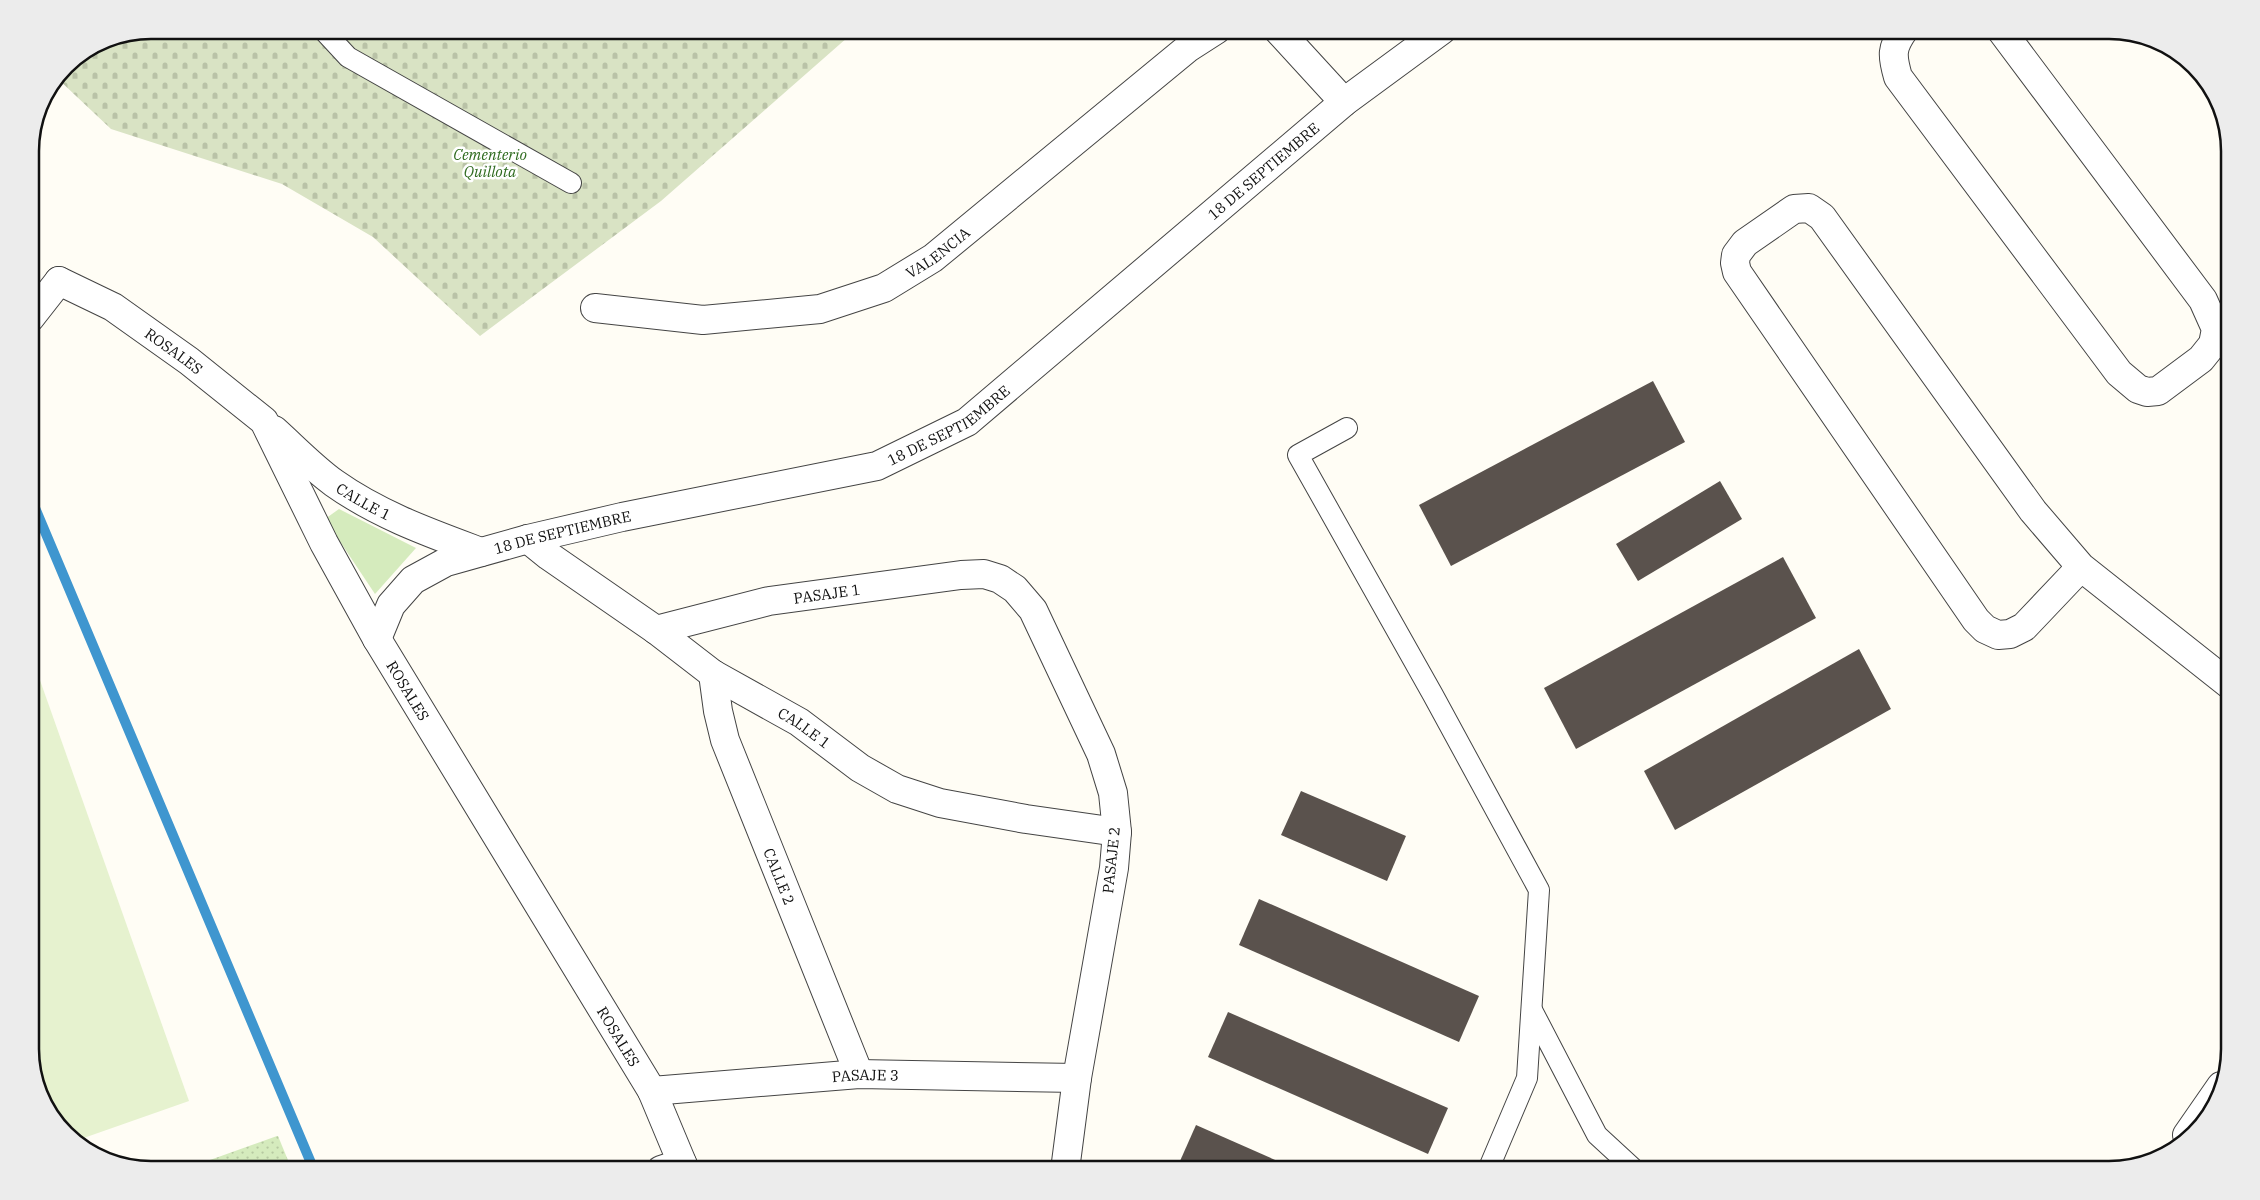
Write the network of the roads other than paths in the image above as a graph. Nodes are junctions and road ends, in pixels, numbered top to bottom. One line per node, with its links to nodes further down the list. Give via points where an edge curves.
1 (331, 39): 8 (lane, via 348,57)
2 (1202, 39): 10 (street, VALENCIA, via 933,258 884,288 820,309 703,320)
3 (1286, 39): 7 (street)
4 (1430, 39): 7 (street, 18 DE SEPTIEMBRE)
5 (1897, 39): 6 (street, via 1893,61 1898,76 2119,373 2138,389 2158,391 2201,359 2213,344 2216,329 2203,300)
6 (2008, 39)
7 (1344, 102): 13 (street, 18 DE SEPTIEMBRE, via 967,422 878,466)
8 (571, 183)
9 (39, 307): 11 (street, ROSALES, via 59,281 112,306 189,361)
10 (595, 308)
11 (264, 421): 14 (street, CALLE 1, via 333,482 371,507 414,528); 18 (street, ROSALES, via 324,543)
12 (1347, 428): 22 (lane, via 1298,455 1539,890)
13 (528, 539): 14 (street, 18 DE SEPTIEMBRE); 17 (street, CALLE 1)
14 (480, 552): 18 (street, 18 DE SEPTIEMBRE, via 446,562 413,580 392,605)
15 (2081, 568): 15 (street, via 2033,511 1822,217 1809,208 1794,209 1745,243 1736,255 1737,272 1985,629 1998,635 2010,634 2024,627); 20 (street)
16 (1000, 579): 17 (street, PASAJE 1, via 984,574 961,575 769,601); 21 (street, PASAJE 2, via 1016,589 1033,610 1101,754 1113,793)
17 (656, 630): 19 (street, CALLE 1)
18 (377, 638): 25 (street, ROSALES)
19 (713, 674): 21 (street, CALLE 1, via 799,722 860,768 898,789 940,804); 23 (street, CALLE 2, via 725,740)
20 (2221, 679)
21 (1117, 832): 24 (street, PASAJE 2, via 1114,868)
22 (1532, 1010): 28 (lane, via 1527,1078); 29 (lane, via 1597,1135)
23 (859, 1074): 24 (street, PASAJE 3); 25 (street, PASAJE 3)
24 (1078, 1078): 27 (street, PASAJE 2)
25 (652, 1091): 26 (street, ROSALES)
26 (674, 1161)
27 (1066, 1161)
28 (1492, 1161)
29 (1625, 1161)

